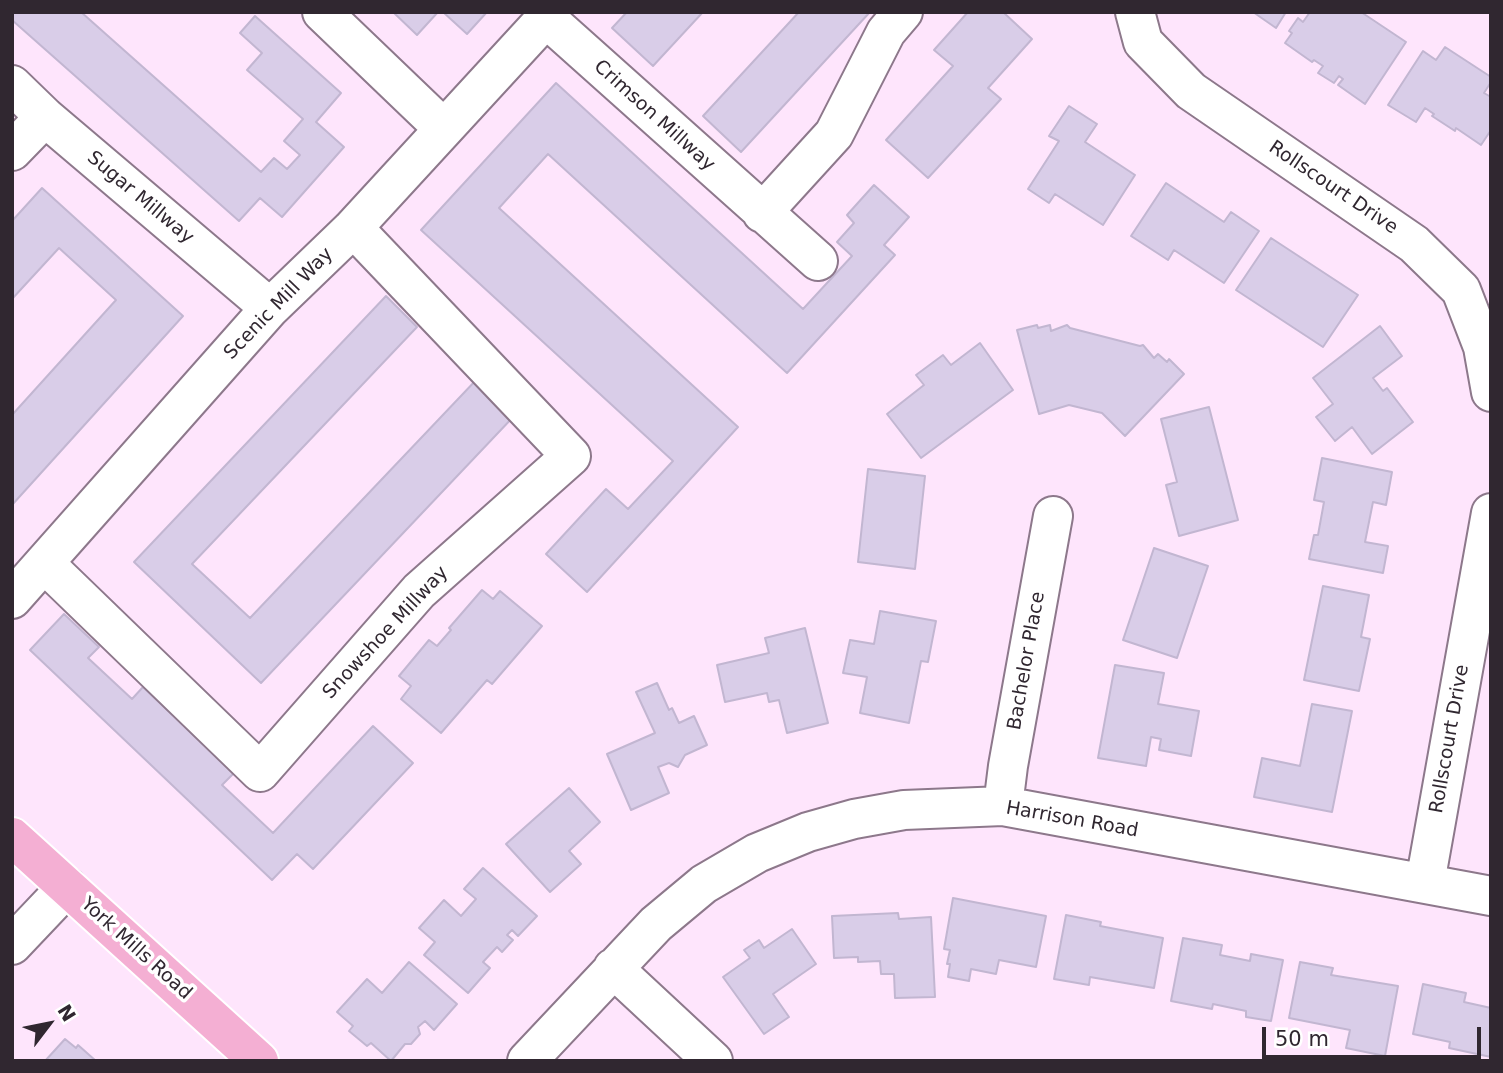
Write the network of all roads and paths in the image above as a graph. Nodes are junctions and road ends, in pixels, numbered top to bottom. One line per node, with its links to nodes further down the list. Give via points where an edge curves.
1 (322, 12): 7 (street)
2 (903, 12): 9 (street, via 886,32 834,134)
3 (1135, 12): 13 (street, Rollscourt Drive, via 1143,42 1191,91 1415,244 1461,290 1483,347)
4 (546, 15): 7 (street, Scenic Mill Way); 9 (street, Crimson Millway)
5 (12, 85): 6 (street, Sugar Millway)
6 (45, 117): 8 (street); 12 (street, Sugar Millway)
7 (443, 128): 10 (street, Scenic Mill Way)
8 (12, 151)
9 (762, 213): 11 (street, Crimson Millway)
10 (351, 230): 12 (street, Scenic Mill Way); 16 (street, Snowshoe Millway, via 571,456 419,591 260,772)
11 (818, 261)
12 (270, 308): 16 (street, Scenic Mill Way)
13 (1491, 392)
14 (1491, 513): 20 (street, Rollscourt Drive)
15 (1053, 516): 18 (street, Bachelor Place)
16 (44, 564): 17 (street, Scenic Mill Way)
17 (12, 599)
18 (1003, 806): 20 (street, Harrison Road); 24 (street, Harrison Road, via 904,810 808,832 757,853 704,884)
19 (12, 837): 21 (main road, York Mills Road)
20 (1425, 883): 22 (street, Harrison Road)
21 (67, 887): 23 (street); 25 (main road, York Mills Road)
22 (1491, 896)
23 (12, 945)
24 (613, 968): 26 (street, Harrison Road); 27 (street)
25 (259, 1061)
26 (527, 1061)
27 (713, 1061)

